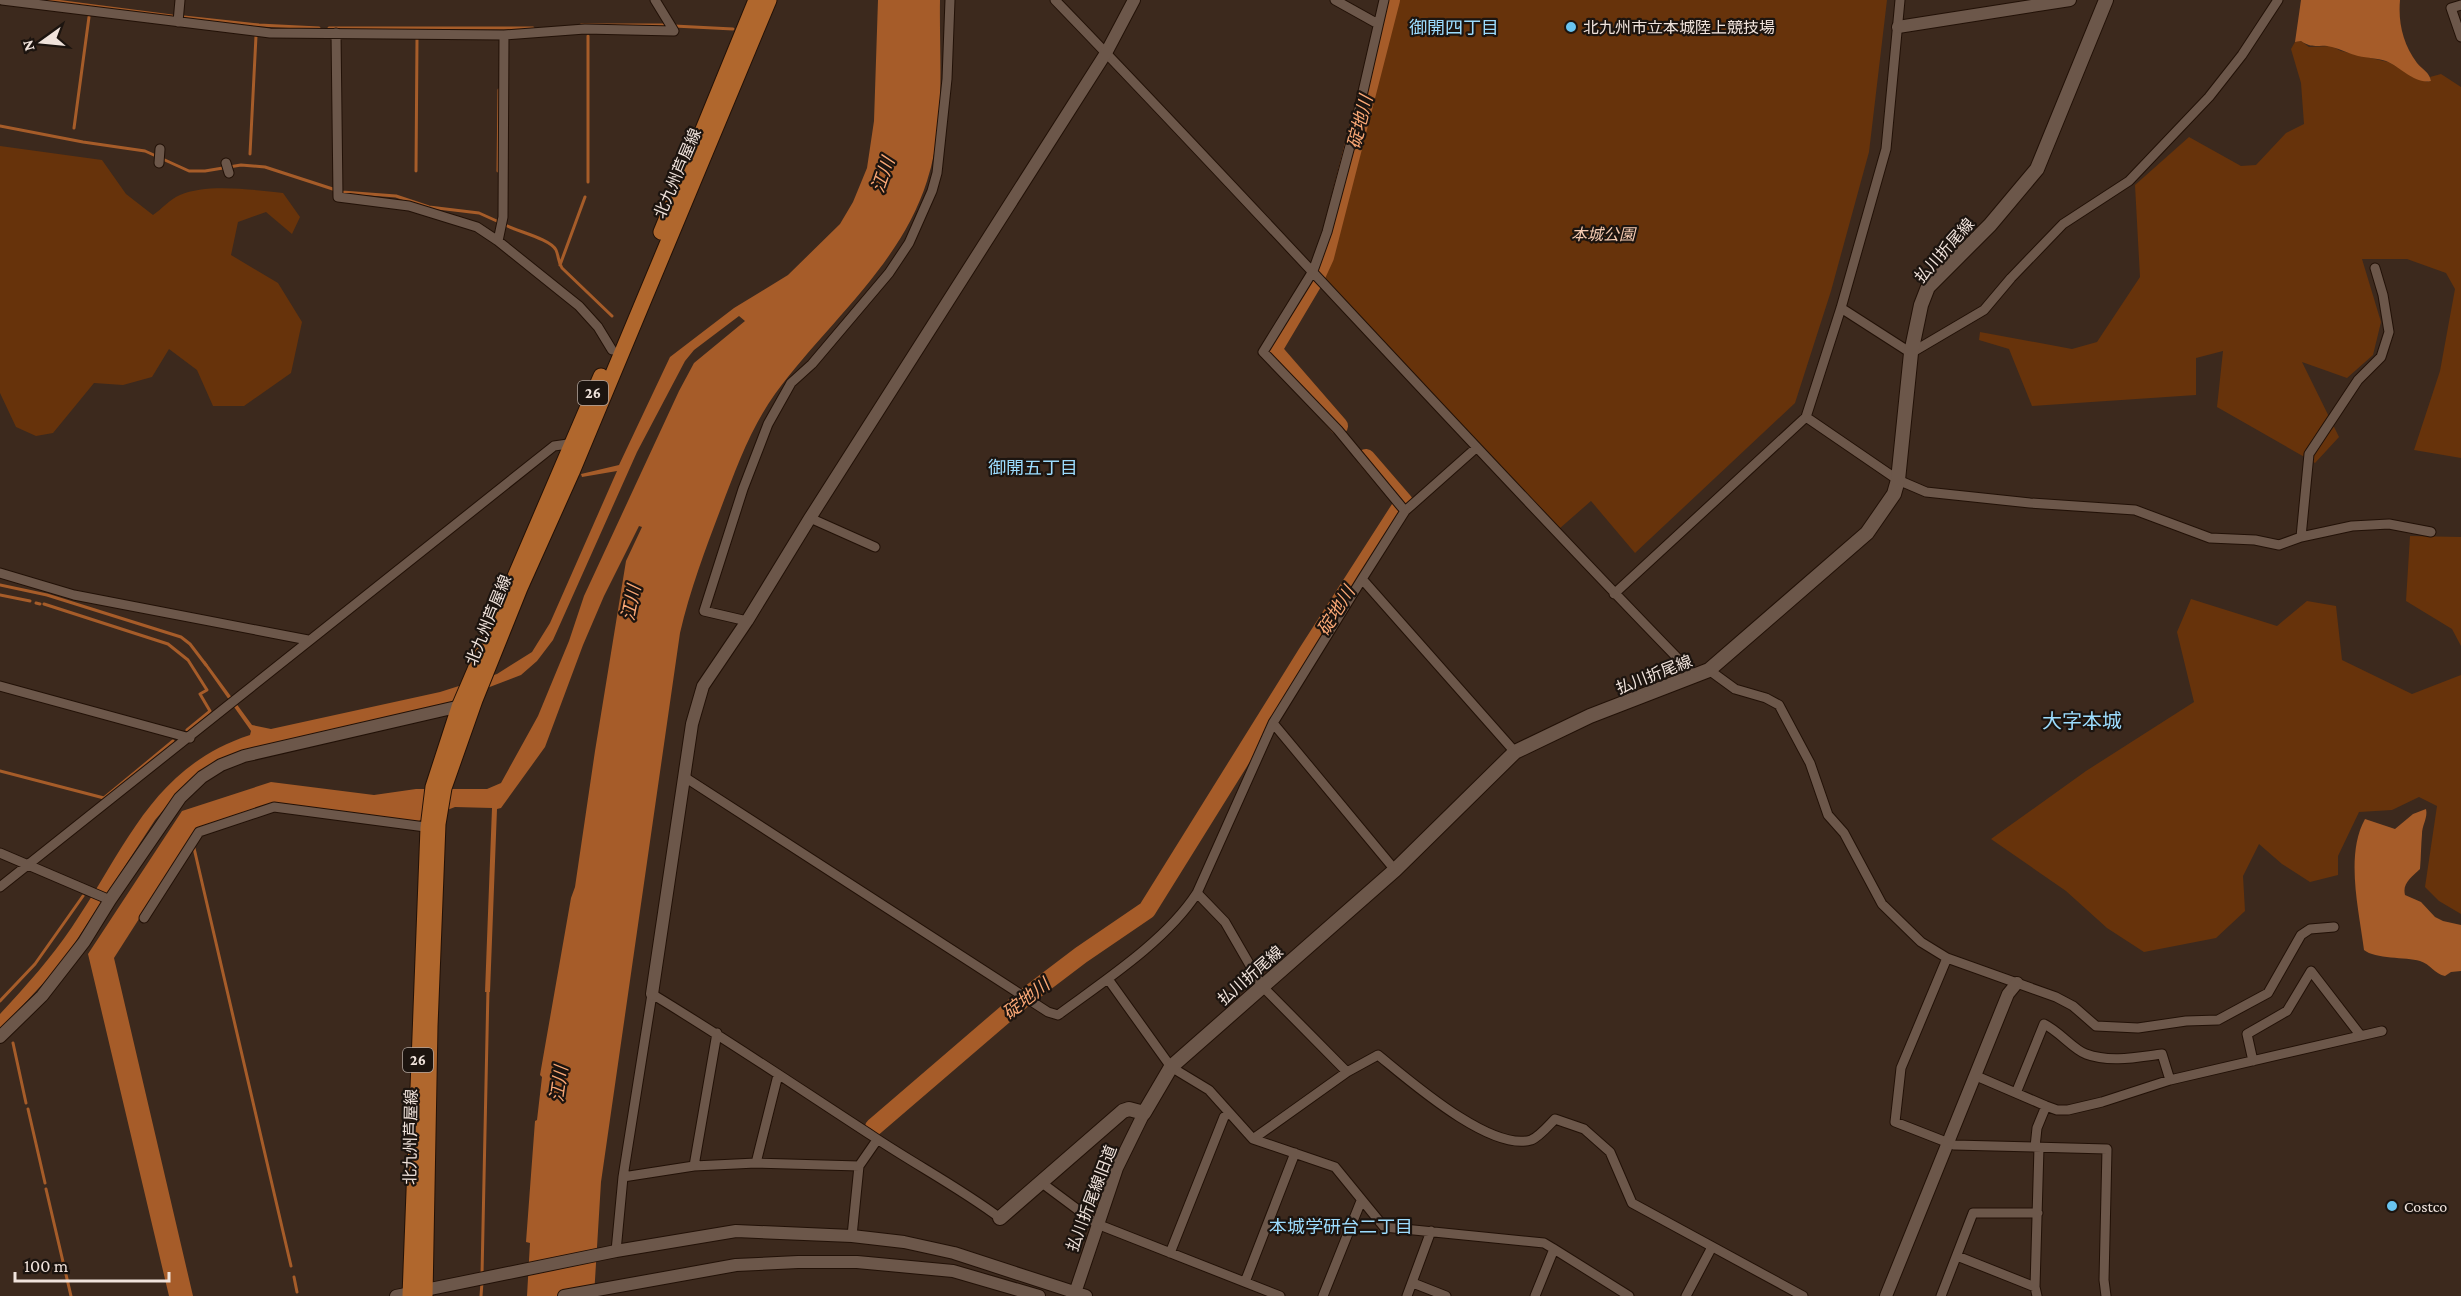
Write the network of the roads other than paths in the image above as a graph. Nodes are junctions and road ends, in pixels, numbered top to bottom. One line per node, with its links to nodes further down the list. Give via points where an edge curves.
1 (2, 0): 17 (street)
2 (180, 0): 17 (street)
3 (656, 0): 21 (street, via 674,31 585,29)
4 (756, 0): 30 (main road, 北九州芦屋線 / 26)
5 (769, 0): 33 (main road, 北九州芦屋線 / 26)
6 (950, 0): 44 (street, via 947,79 932,191 909,243 889,273 812,364 791,383 768,424 743,489 704,611)
7 (1054, 0): 23 (street)
8 (1134, 0): 23 (street)
9 (1335, 0): 18 (street)
10 (1384, 0): 18 (street)
11 (1900, 0): 19 (street)
12 (2070, 0): 15 (street)
13 (2106, 0): 31 (main road, 払川折尾線, via 2037,169 1990,225 1928,287)
14 (2278, 0): 31 (street, via 2209,98 2129,180 2063,224 1984,310)
15 (2034, 2): 19 (street)
16 (2461, 5): 22 (street, via 2451,8)
17 (177, 22): 20 (street, via 270,33)
18 (1378, 24): 28 (street, via 1328,232)
19 (1898, 27): 29 (street, via 1886,149)
20 (336, 33): 21 (street); 26 (street, via 338,197 408,206 477,227)
21 (504, 35): 26 (street, via 503,217)
22 (2461, 37)
23 (1106, 53): 28 (street); 37 (street)
24 (160, 149): 25 (street)
25 (159, 163)
26 (498, 240): 30 (street, via 579,306)
27 (2375, 268): 39 (street, via 2389,332 2381,357 2358,380 2309,454)
28 (1313, 271): 34 (street); 36 (street, via 1263,352 1338,430)
29 (1840, 308): 31 (street); 32 (street)
30 (612, 350): 33 (main road, 北九州芦屋線 / 26)
31 (1911, 353): 35 (main road, 払川折尾線)
32 (1806, 417): 35 (street); 43 (street)
33 (577, 444): 45 (street, via 554,446); 49 (main road, 北九州芦屋線 / 26); 50 (main road, 北九州芦屋線 / 26)
34 (1476, 448): 36 (street); 43 (street)
35 (1898, 480): 39 (street, via 1926,492 2135,510 2210,538 2279,545); 46 (main road, 払川折尾線, via 1894,494 1867,533)
36 (1405, 511): 42 (street)
37 (810, 518): 40 (street); 44 (street)
38 (2431, 532): 39 (street, via 2389,524 2352,526)
39 (2301, 537)
40 (875, 547)
41 (0, 573): 45 (street, via 74,596)
42 (1362, 579): 51 (street); 53 (street)
43 (1614, 594): 47 (street)
44 (747, 621): 54 (street, via 703,686 692,724)
45 (308, 640): 52 (street)
46 (1709, 670): 47 (main road, 払川折尾線); 65 (street, via 1735,689 1779,705 1810,763 1828,816 1844,833 1882,904 1921,942)
47 (1695, 676): 53 (main road, 払川折尾線, via 1590,716)
48 (0, 686): 52 (street)
49 (474, 700): 50 (street); 55 (main road, 北九州芦屋線 / 26)
50 (459, 707): 55 (main road, 北九州芦屋線 / 26); 62 (street, via 244,756 221,765 180,798)
51 (1273, 723): 59 (street); 61 (street)
52 (190, 738): 58 (street)
53 (1515, 753): 59 (main road, 払川折尾線)
54 (686, 778): 66 (street, via 1048,1012 1058,1015); 69 (street)
55 (439, 788): 56 (main road, 北九州芦屋線 / 26)
56 (433, 826): 63 (street, via 274,807 199,832); 109 (main road, 北九州芦屋線 / 26)
57 (0, 853): 58 (street)
58 (29, 865): 60 (street); 62 (street)
59 (1395, 870): 68 (main road, 払川折尾線)
60 (0, 887)
61 (1197, 893): 66 (street, via 1177,921); 68 (street, via 1225,922)
62 (110, 900): 73 (street, via 84,942 42,996)
63 (144, 918)
64 (2334, 927): 67 (street, via 2310,929 2301,935 2268,993 2218,1020 2138,1028 2096,1026 2073,1006)
65 (1947, 958): 67 (street); 86 (street, via 1901,1068 1894,1122)
66 (1108, 979): 75 (street)
67 (2017, 983): 78 (street, via 2015,997); 86 (street, via 2008,994)
68 (1262, 986): 75 (main road, 払川折尾線); 76 (street)
69 (652, 994): 71 (street); 92 (street)
70 (2382, 1031): 72 (street)
71 (717, 1033): 77 (street); 90 (street)
72 (2361, 1036): 74 (street); 74 (street, via 2312,971 2287,1011 2247,1034)
73 (0, 1038)
74 (2253, 1061): 79 (street)
75 (1171, 1067): 82 (main road, 払川折尾線); 83 (street, via 1209,1090)
76 (1347, 1072): 84 (street); 100 (street, via 1378,1055 1446,1110 1507,1141 1532,1140 1556,1119 1584,1129 1610,1152 1632,1203)
77 (778, 1075): 85 (street); 89 (street)
78 (1981, 1078): 80 (street); 86 (street)
79 (2170, 1080): 80 (street, via 2162,1054 2127,1059 2085,1054 2044,1024); 81 (street, via 2068,1110)
80 (2016, 1092): 81 (street)
81 (2046, 1106): 87 (street, via 2037,1128)
82 (1144, 1113): 93 (main road, via 1123,1111); 97 (street, 払川折尾線旧道)
83 (1229, 1113): 84 (street); 103 (street, via 1224,1117)
84 (1253, 1139): 88 (street)
85 (878, 1140): 91 (street); 96 (street)
86 (1950, 1144): 87 (street); 121 (street); 122 (street)
87 (2037, 1147): 95 (street); 124 (street, via 2107,1149)
88 (1295, 1153): 94 (street, via 1335,1167); 105 (street)
89 (756, 1163): 90 (street); 91 (street)
90 (694, 1166): 92 (street)
91 (859, 1166): 99 (street)
92 (623, 1177): 102 (street)
93 (1042, 1183): 96 (main road); 97 (street)
94 (1361, 1201): 98 (street, via 1384,1227); 114 (street)
95 (2038, 1213): 104 (street, via 1973,1213); 108 (street)
96 (1000, 1218)
97 (1097, 1224): 103 (street); 110 (street, 払川折尾線旧道)
98 (1431, 1231): 101 (street, via 1544,1243); 106 (street)
99 (852, 1236): 102 (street, via 736,1232); 110 (street, via 954,1253)
100 (1712, 1247): 119 (street); 120 (street)
101 (1554, 1250): 117 (street); 118 (street)
102 (612, 1252): 109 (street)
103 (1170, 1253): 105 (street)
104 (1957, 1256): 108 (street); 123 (street)
105 (1245, 1282): 113 (street)
106 (1413, 1283): 115 (street); 116 (street)
107 (613, 1290): 111 (street); 112 (street, via 736,1265 857,1262 953,1271)
108 (2036, 1292)
109 (413, 1294)
110 (1078, 1295)
111 (564, 1296)
112 (1039, 1296)
113 (1280, 1296)
114 (1323, 1296)
115 (1407, 1296)
116 (1446, 1296)
117 (1535, 1296)
118 (1629, 1296)
119 (1686, 1296)
120 (1803, 1296)
121 (1886, 1296)
122 (1894, 1296)
123 (1941, 1296)
124 (2106, 1296)

